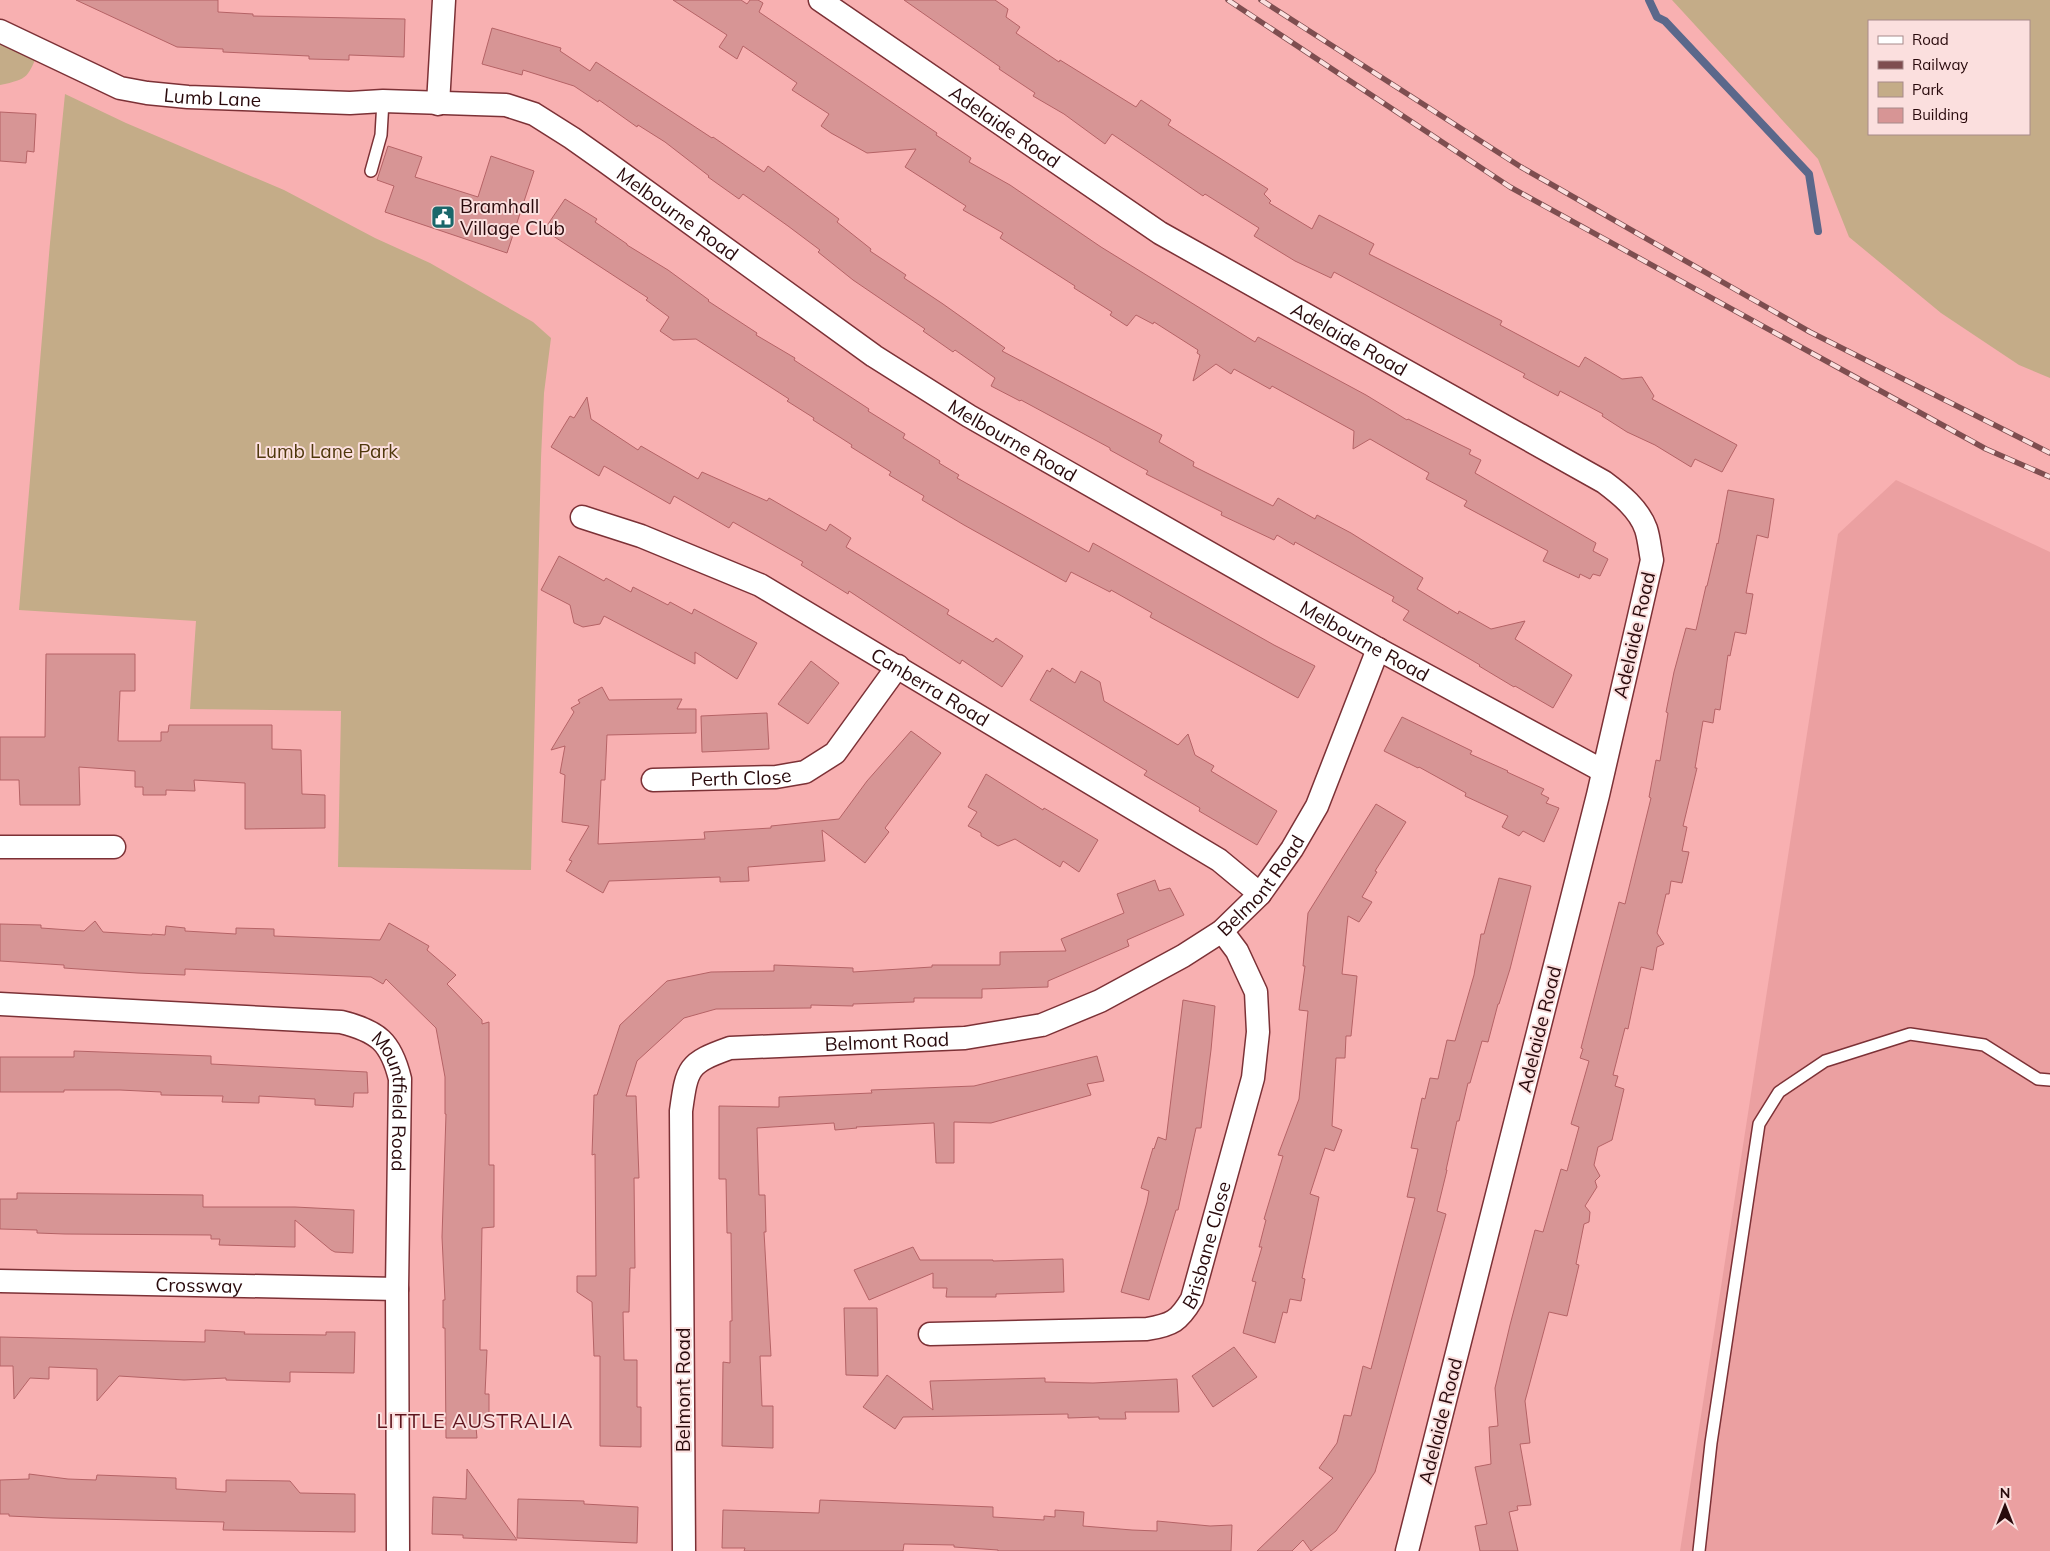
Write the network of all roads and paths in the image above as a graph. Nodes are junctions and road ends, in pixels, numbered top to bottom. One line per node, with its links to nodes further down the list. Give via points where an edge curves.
1 (444, 0): 5 (street)
2 (820, 0): 10 (street, Adelaide Road, via 1160,232 1604,482 1620,494 1646,528 1652,560)
3 (0, 31): 4 (street, Lumb Lane, via 120,88 147,93 350,103)
4 (384, 101): 5 (street, Lumb Lane); 6 (lane)
5 (438, 104): 8 (street, Melbourne Road, via 506,105 534,114 600,157 882,361 969,416)
6 (371, 171)
7 (582, 517): 9 (street, Canberra Road, via 641,536 760,585)
8 (1378, 649): 10 (street, Melbourne Road); 14 (street, Belmont Road, via 1317,806)
9 (898, 666): 11 (street, Perth Close, via 835,753 805,772 776,777); 14 (street, Canberra Road, via 1219,860)
10 (1603, 771): 23 (street, Adelaide Road)
11 (653, 780)
12 (0, 847): 13 (street)
13 (114, 847)
14 (1260, 894): 15 (street, Belmont Road)
15 (1222, 930): 20 (street, Brisbane Close, via 1237,951 1256,992 1258,1032 1252,1078 1192,1299 1182,1315 1167,1325 1147,1329); 22 (street, Belmont Road, via 1125,988 1042,1024 964,1038 730,1048 704,1057 690,1070 681,1111)
16 (0, 1004): 19 (street, Mountfield Road, via 341,1022 360,1026 375,1034 390,1049 400,1079)
17 (2050, 1080): 24 (lane, via 2038,1079 1984,1045 1910,1034 1825,1061 1780,1092 1760,1124 1711,1443)
18 (0, 1281): 19 (street, Crossway)
19 (397, 1289): 21 (street, Mountfield Road)
20 (930, 1334)
21 (398, 1551)
22 (684, 1551)
23 (1407, 1551)
24 (1699, 1551)

